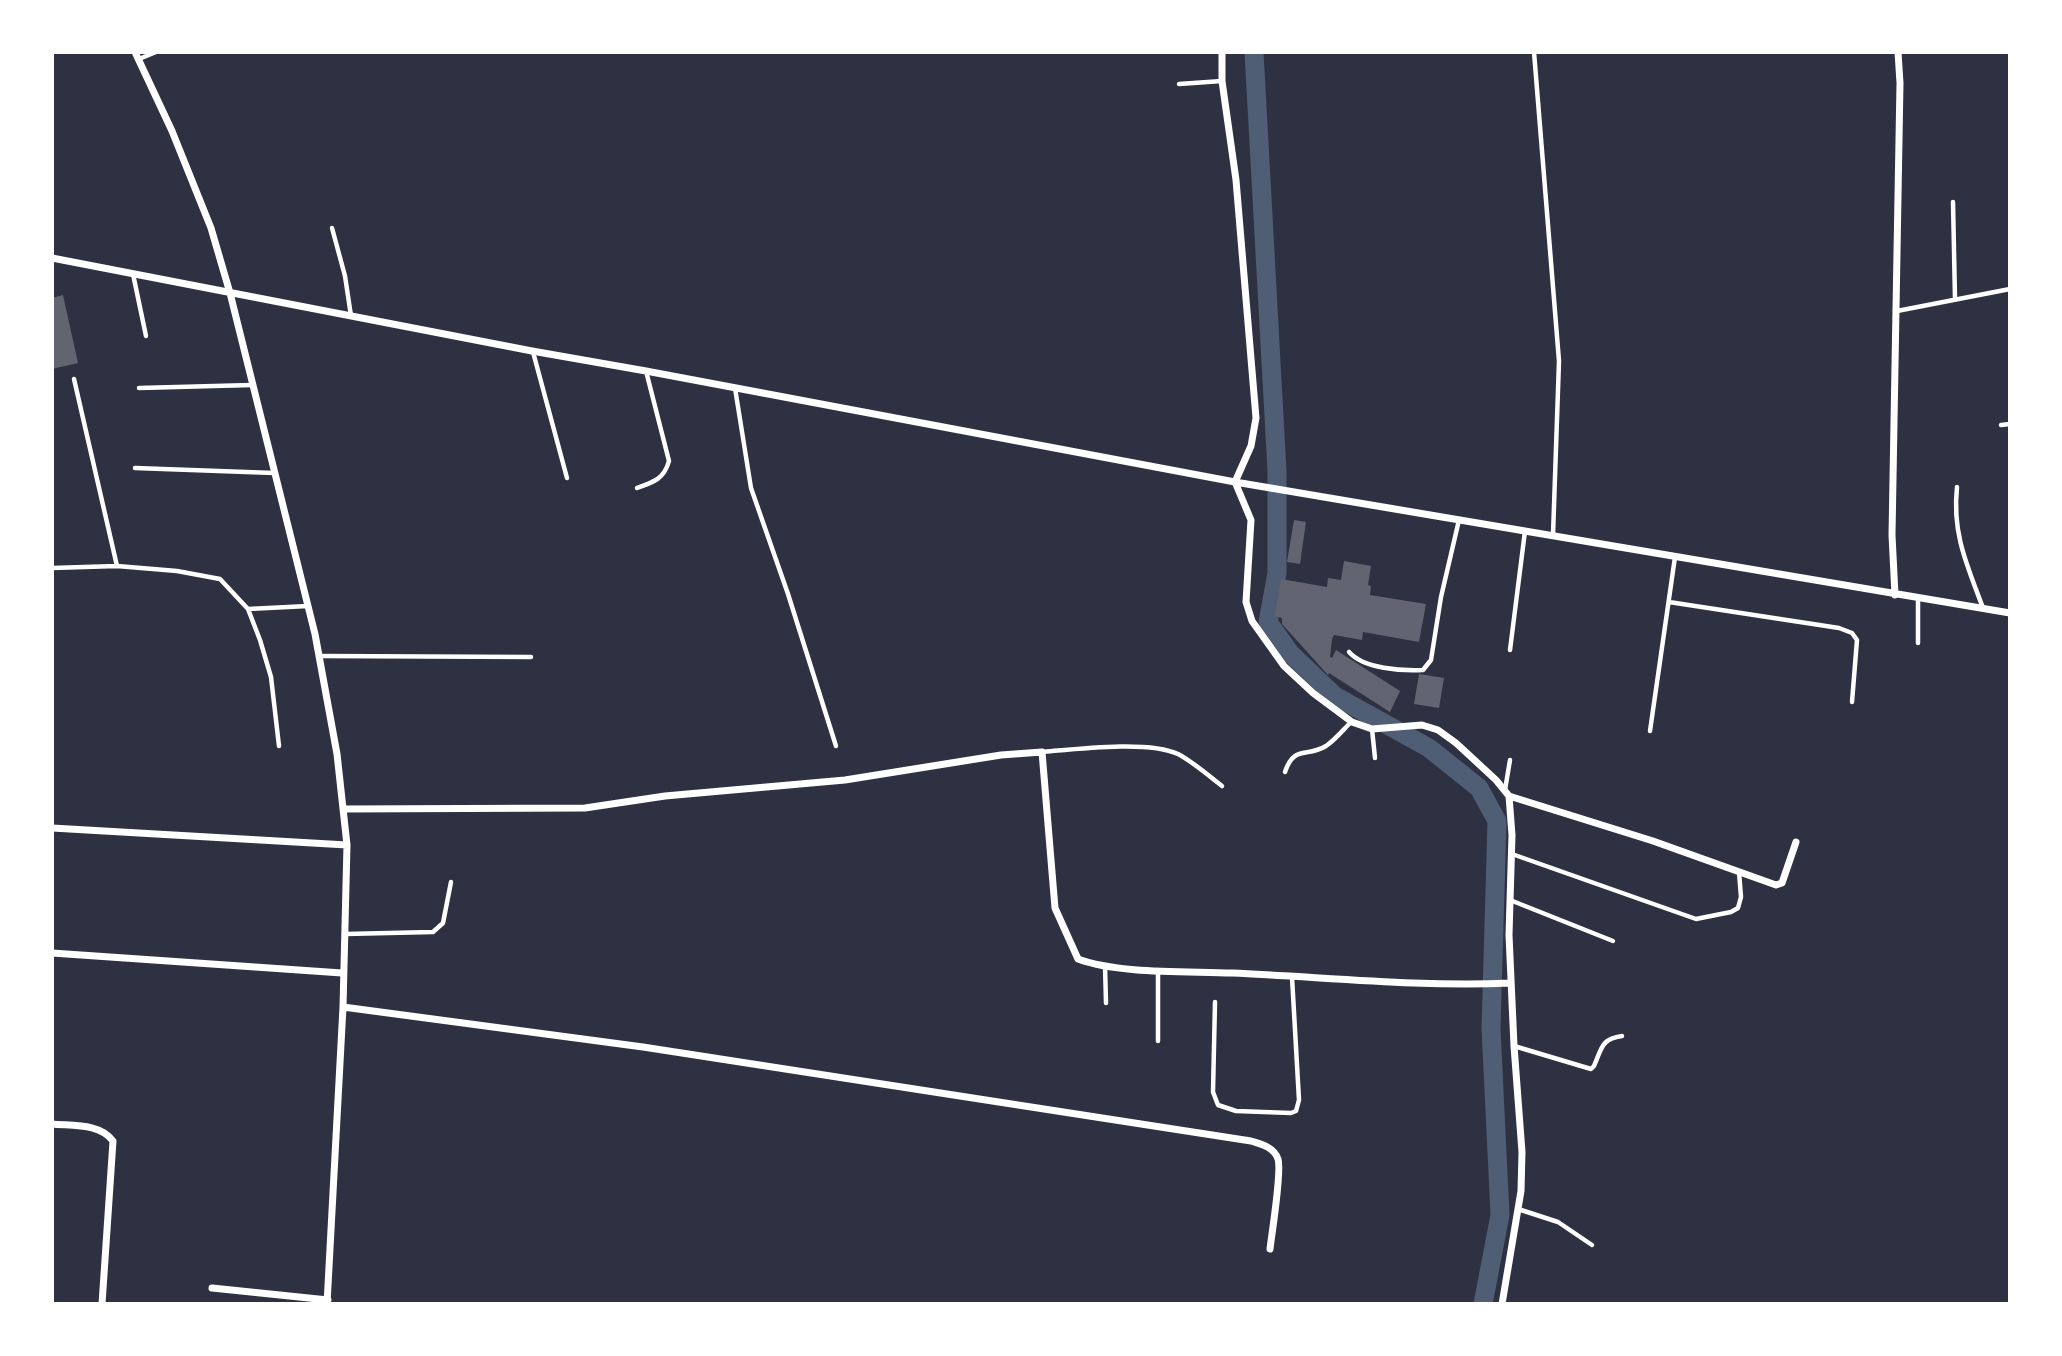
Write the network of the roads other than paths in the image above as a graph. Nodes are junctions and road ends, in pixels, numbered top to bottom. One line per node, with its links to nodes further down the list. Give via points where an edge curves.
1 (156, 52): 5 (lane)
2 (1222, 52): 6 (street)
3 (1534, 52): 34 (lane, via 1559,361)
4 (1898, 52): 15 (street)
5 (137, 56): 13 (street, via 206,216)
6 (1222, 81): 7 (lane); 29 (street, via 1236,180 1256,418 1251,446)
7 (1179, 84)
8 (1953, 202): 14 (lane)
9 (332, 228): 16 (lane)
10 (52, 258): 11 (street)
11 (133, 274): 13 (street); 17 (lane)
12 (2010, 289): 14 (lane)
13 (230, 293): 16 (street); 21 (street)
14 (1955, 299): 15 (lane)
15 (1897, 311): 38 (street)
16 (351, 316): 18 (street)
17 (146, 336)
18 (532, 351): 19 (street); 28 (lane)
19 (646, 370): 22 (street); 31 (lane, via 669,461 657,481)
20 (74, 379): 36 (lane)
21 (253, 384): 23 (lane); 27 (street)
22 (734, 387): 29 (street); 55 (lane, via 751,488)
23 (139, 388)
24 (2010, 424): 25 (lane)
25 (2001, 425)
26 (135, 468): 27 (lane)
27 (275, 473): 41 (street)
28 (567, 478)
29 (1235, 482): 32 (street); 51 (street, via 1251,520 1246,602 1252,621 1284,666)
30 (1957, 487): 42 (lane, via 1958,541)
31 (637, 488)
32 (1459, 520): 33 (street); 47 (lane, via 1431,660 1423,670 1375,665)
33 (1525, 531): 34 (street); 46 (lane)
34 (1553, 536): 35 (street)
35 (1675, 557): 38 (street); 40 (lane)
36 (117, 566): 37 (lane); 43 (lane, via 220,579)
37 (52, 568)
38 (1895, 595): 39 (street)
39 (1918, 598): 42 (street); 45 (lane)
40 (1669, 602): 50 (lane, via 1852,633 1857,640); 53 (lane)
41 (308, 606): 43 (lane); 48 (street)
42 (1983, 608): 44 (street)
43 (248, 609): 54 (lane, via 271,677)
44 (2010, 613)
45 (1918, 643)
46 (1510, 650)
47 (1349, 652)
48 (319, 656): 49 (lane); 62 (street)
49 (531, 657)
50 (1852, 702)
51 (1352, 722): 52 (street); 59 (lane, via 1328,745 1296,754)
52 (1372, 729): 57 (lane); 61 (street, via 1422,725 1438,730)
53 (1650, 731)
54 (279, 746)
55 (836, 746)
56 (1042, 752): 60 (lane, via 1163,749 1178,754); 62 (street, via 845,780 585,808); 73 (street, via 1055,908 1078,960)
57 (1375, 758)
58 (1510, 760): 61 (lane)
59 (1285, 772)
60 (1222, 786)
61 (1507, 794): 66 (street); 67 (street)
62 (343, 809): 65 (street)
63 (52, 828): 65 (street)
64 (1796, 842): 67 (street, via 1780,886)
65 (347, 845): 70 (street)
66 (1511, 854): 67 (lane, via 1696,919 1738,908); 69 (street)
67 (1739, 872)
68 (451, 882): 70 (lane, via 443,923 433,932)
69 (1510, 900): 71 (lane); 77 (street)
70 (344, 934): 75 (street)
71 (1613, 941)
72 (52, 953): 75 (street)
73 (1105, 966): 74 (street); 79 (lane)
74 (1158, 970): 76 (street); 82 (lane)
75 (342, 973): 80 (street)
76 (1292, 976): 77 (street); 78 (lane, via 1299,1100 1291,1113 1236,1111 1217,1105 1213,1093)
77 (1511, 983): 83 (street)
78 (1215, 1002)
79 (1106, 1003)
80 (343, 1007): 87 (street, via 642,1046 1251,1141 1268,1146 1278,1158); 89 (street)
81 (1622, 1036): 83 (lane, via 1605,1041 1591,1069)
82 (1158, 1041)
83 (1514, 1046): 85 (street, via 1522,1152)
84 (52, 1124): 90 (street, via 98,1129 113,1141)
85 (1518, 1209): 86 (lane, via 1558,1222); 91 (street)
86 (1592, 1245)
87 (1270, 1249)
88 (212, 1288): 89 (street)
89 (327, 1302)
90 (102, 1304)
91 (1502, 1304)

